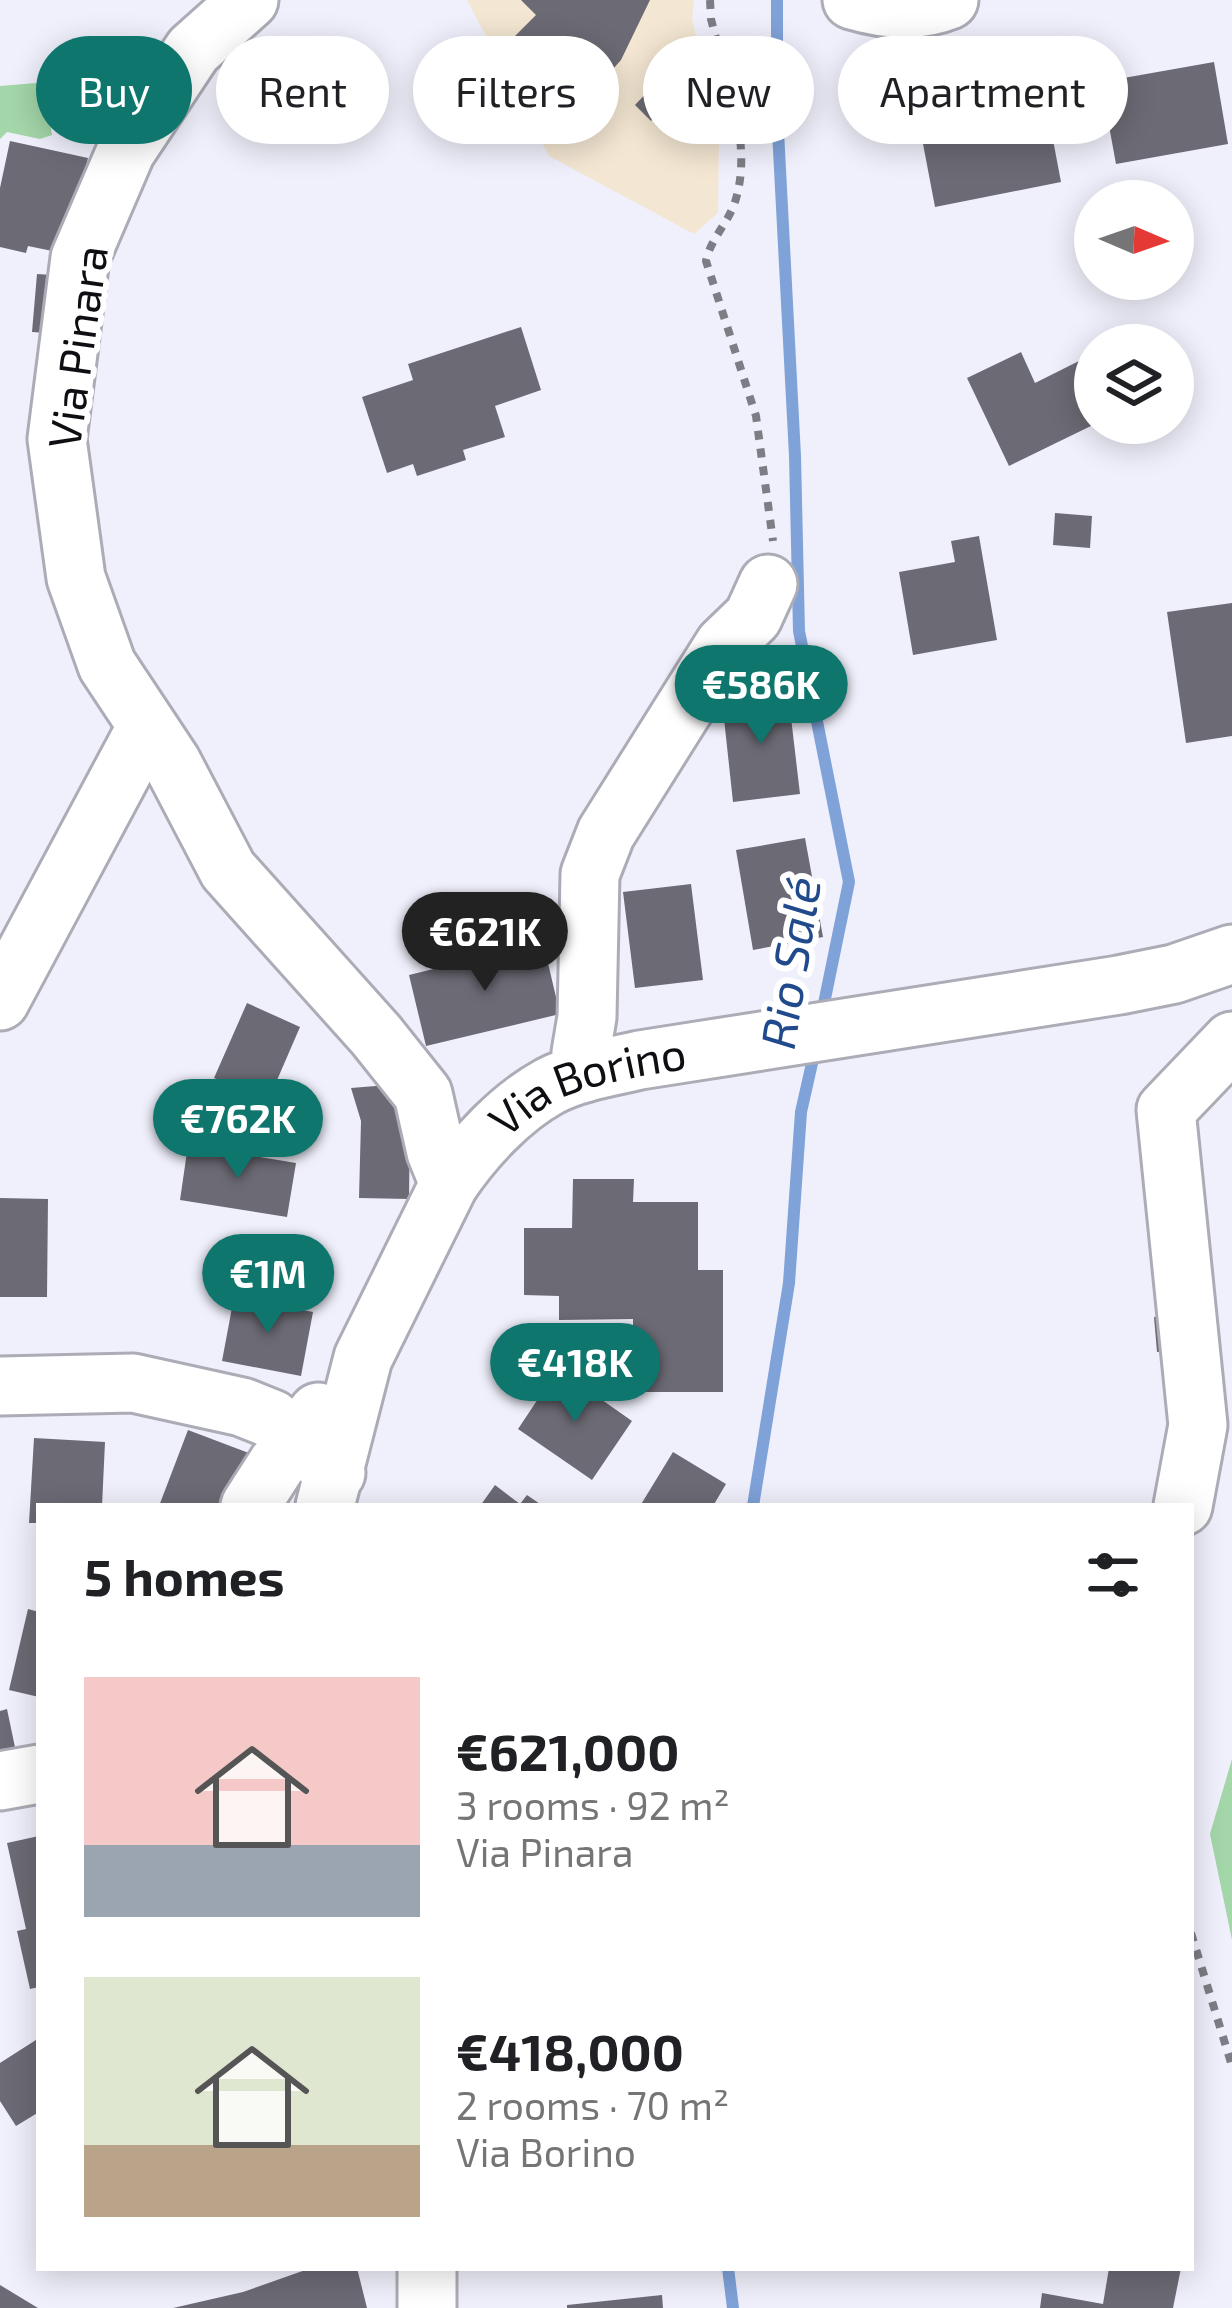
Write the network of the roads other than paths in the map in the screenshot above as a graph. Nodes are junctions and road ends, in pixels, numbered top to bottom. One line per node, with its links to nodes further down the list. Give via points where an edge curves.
1 (248, 0): 5 (street, Via Pinara, via 194,50 126,151 80,258 57,439 76,578 106,665)
2 (852, 0): 3 (street, via 898,9)
3 (949, 0)
4 (768, 584): 9 (street, via 606,833 590,874)
5 (147, 726): 7 (street); 10 (street, Via Pinara, via 228,870 423,1094)
6 (1232, 954): 9 (street, Via Borino, via 1156,978)
7 (0, 1001)
8 (1232, 1041): 14 (street, via 1166,1110 1198,1425)
9 (584, 1073): 10 (street, Via Borino, via 524,1105)
10 (449, 1184): 12 (street, Via Borino, via 363,1358)
11 (0, 1386): 12 (street, via 133,1383 242,1407 272,1419)
12 (319, 1473): 13 (street, Via Borino)
13 (256, 1503)
14 (1184, 1503)
15 (36, 1775): 16 (street)
16 (0, 1781)
17 (428, 2271): 18 (street)
18 (427, 2308)

